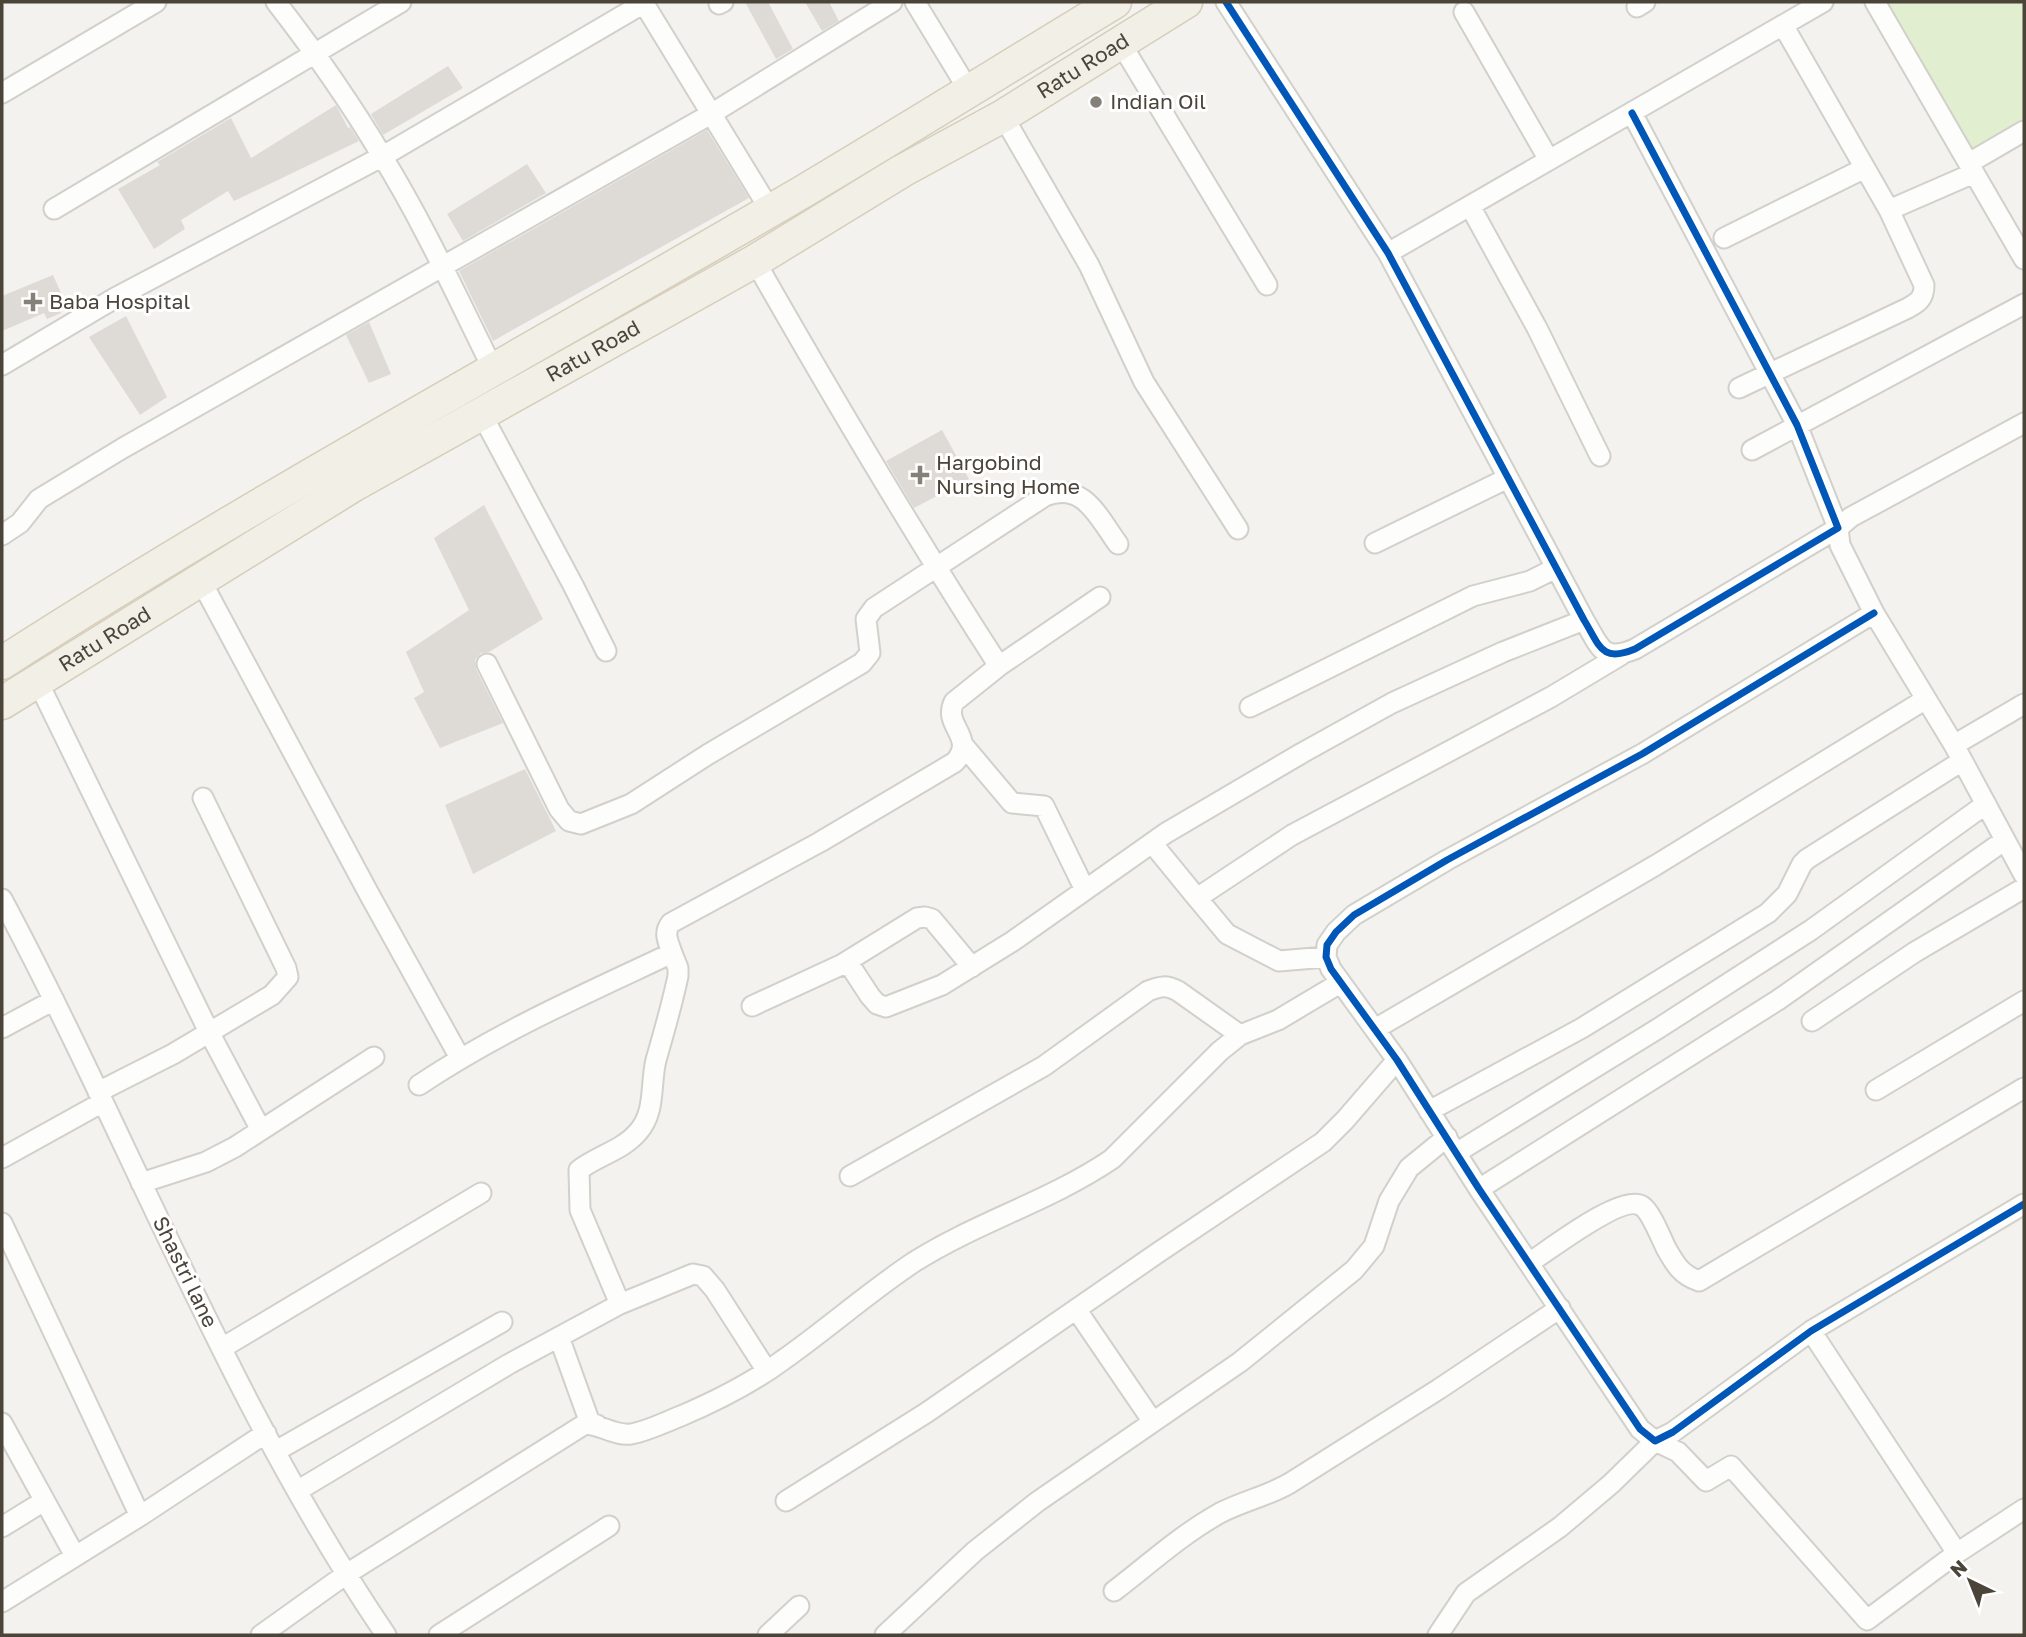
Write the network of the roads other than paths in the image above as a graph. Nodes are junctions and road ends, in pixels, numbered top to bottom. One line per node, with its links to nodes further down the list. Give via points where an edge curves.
1 (156, 2): 19 (street)
2 (276, 2): 17 (street)
3 (401, 2): 17 (street)
4 (644, 2): 21 (street); 24 (street)
5 (892, 2): 21 (street)
6 (915, 2): 18 (street)
7 (1089, 2): 18 (main road)
8 (1115, 2): 63 (main road, via 804,190 354,447)
9 (1152, 2): 67 (main road, via 814,206 352,471)
10 (1186, 2): 16 (main road, Ratu Road)
11 (1226, 2): 33 (street)
12 (1823, 2): 15 (street)
13 (1875, 2): 27 (street)
14 (1464, 12): 25 (street)
15 (1783, 25): 20 (street); 26 (street)
16 (1120, 42): 22 (main road, Ratu Road); 37 (street)
17 (314, 52): 24 (street); 30 (street)
18 (963, 80): 28 (main road)
19 (2, 93)
20 (1632, 113): 25 (street); 41 (street)
21 (711, 114): 28 (street); 36 (street)
22 (1003, 116): 35 (main road, Ratu Road); 50 (street, via 1089,265 1144,382)
23 (2024, 131): 27 (street)
24 (383, 156): 36 (street); 40 (street, via 115,298)
25 (1549, 160): 29 (street)
26 (1864, 168): 31 (street); 32 (street)
27 (1971, 168): 31 (street); 34 (street)
28 (764, 200): 39 (main road)
29 (1470, 206): 33 (street); 47 (street)
30 (54, 209)
31 (1889, 210): 41 (street, via 1924,285 1919,302)
32 (1724, 238)
33 (1388, 253): 48 (street)
34 (2024, 259)
35 (755, 261): 43 (main road, Ratu Road); 54 (street)
36 (443, 268): 39 (street); 51 (street, via 71,479 39,499 19,523)
37 (1268, 285)
38 (2024, 304): 45 (street)
39 (486, 355): 60 (main road)
40 (2, 365)
41 (1769, 373): 42 (street); 45 (street)
42 (1739, 388)
43 (481, 413): 56 (main road, Ratu Road); 61 (street)
44 (2024, 423): 49 (street)
45 (1796, 427): 46 (street); 49 (street)
46 (1752, 450)
47 (1600, 456)
48 (1508, 478): 52 (street); 55 (street)
49 (1838, 528): 58 (street, via 1840,545); 62 (street)
50 (1237, 529)
51 (2, 534)
52 (1376, 542)
53 (1118, 544): 54 (street, via 1081,497 1058,491 1029,505)
54 (936, 568): 64 (street, via 874,608 866,619 870,653 862,663 631,804 581,824 569,821 559,809); 65 (street)
55 (1556, 568): 59 (street); 71 (street, via 1530,581 1473,596)
56 (200, 579): 66 (main road, Ratu Road); 97 (street)
57 (1100, 597): 65 (street)
58 (1874, 613): 68 (street); 84 (street, via 1642,754 1354,915 1327,945)
59 (1584, 620): 62 (street, via 1602,650); 76 (street, via 1392,703)
60 (2, 641)
61 (606, 651)
62 (1621, 655): 81 (street, via 1292,835)
63 (2, 663)
64 (487, 664)
65 (999, 666): 72 (street, via 950,709)
66 (37, 680): 69 (main road, Ratu Road); 94 (street)
67 (2, 685)
68 (1926, 699): 73 (street); 93 (street, via 1656,865)
69 (2, 703)
70 (2024, 704): 73 (street)
71 (1250, 707)
72 (963, 745): 80 (street, via 1012,803 1044,806); 83 (street, via 955,762 671,923 666,936)
73 (1958, 753): 75 (street); 103 (street, via 1807,859 1787,894 1768,913 1582,1028)
74 (203, 798): 94 (street, via 288,977 272,995)
75 (1986, 804): 77 (street); 105 (street, via 1811,930)
76 (1152, 843): 80 (street); 81 (street)
77 (2015, 849): 78 (street); 109 (street)
78 (2024, 876)
79 (2024, 888): 91 (street, via 1914,952)
80 (1085, 890): 86 (street)
81 (1197, 898): 84 (street, via 1227,933 1279,961)
82 (2, 899): 88 (street, Shastri lane)
83 (672, 953): 97 (street, via 531,1018); 114 (street, via 678,976 646,1120 625,1143 579,1170 580,1210)
84 (1326, 957): 87 (street)
85 (841, 965): 86 (street, via 851,967 877,1004 886,1007 942,985); 86 (street, via 916,918 925,917 932,919); 90 (street)
86 (972, 967)
87 (1340, 983): 93 (street); 95 (street, via 1278,1020)
88 (54, 1000): 92 (street); 102 (street, Shastri lane)
89 (2024, 1001): 101 (street)
90 (752, 1006)
91 (1812, 1021)
92 (2, 1028)
93 (1375, 1029): 98 (street)
94 (209, 1032): 102 (street); 104 (street)
95 (1240, 1035): 107 (street, via 1178,991 1161,986 1045,1066); 121 (street, via 1112,1159 915,1262)
96 (374, 1057): 104 (street)
97 (460, 1058): 99 (street)
98 (1397, 1060): 103 (street); 116 (street, via 1323,1142)
99 (419, 1085)
100 (2024, 1088): 113 (street, via 1708,1278 1686,1277 1642,1206 1631,1203 1614,1208)
101 (1876, 1090)
102 (101, 1097): 106 (street); 108 (street, Shastri lane)
103 (1429, 1111): 105 (street)
104 (261, 1130): 108 (street, via 206,1162)
105 (1451, 1145): 109 (street); 122 (street, via 1409,1168 1390,1201 1374,1246 1354,1270 1240,1362)
106 (2, 1158)
107 (850, 1176)
108 (141, 1183): 120 (street, Shastri lane)
109 (1479, 1189): 113 (street)
110 (481, 1193): 120 (street)
111 (2024, 1204): 118 (street)
112 (2, 1223): 133 (street)
113 (1529, 1263): 115 (street)
114 (620, 1304): 119 (street); 121 (street, via 680,1277 703,1276)
115 (1560, 1308): 126 (street, via 1640,1429); 139 (street, via 1290,1483 1202,1525)
116 (1076, 1309): 122 (street); 131 (street, via 926,1413)
117 (502, 1322): 128 (street)
118 (1811, 1331): 126 (street); 136 (street)
119 (559, 1337): 124 (street, via 590,1423); 129 (street)
120 (222, 1348): 125 (street, Shastri lane)
121 (767, 1371): 124 (street, via 706,1405 649,1429 617,1434)
122 (1153, 1422): 146 (street, via 975,1551)
123 (2, 1423): 127 (street)
124 (597, 1425): 138 (street, via 586,1424)
125 (266, 1433): 128 (street, Shastri lane); 133 (street)
126 (1655, 1441): 136 (street, via 1678,1452 1706,1481 1731,1466 1867,1620); 147 (street, via 1560,1527 1466,1593)
127 (7, 1445): 130 (street)
128 (276, 1451): 129 (street, Shastri lane)
129 (297, 1491): 138 (street, Shastri lane)
130 (44, 1501): 135 (street); 137 (street)
131 (786, 1501)
132 (2024, 1509): 136 (street)
133 (140, 1516): 137 (street)
134 (609, 1526): 144 (street)
135 (2, 1527)
136 (1957, 1553)
137 (75, 1556): 140 (street)
138 (345, 1575): 142 (street); 143 (street, Shastri lane)
139 (1114, 1591)
140 (2, 1602)
141 (799, 1606): 145 (street)
142 (261, 1635)
143 (386, 1635)
144 (439, 1635)
145 (768, 1635)
146 (885, 1635)
147 (1438, 1635)

